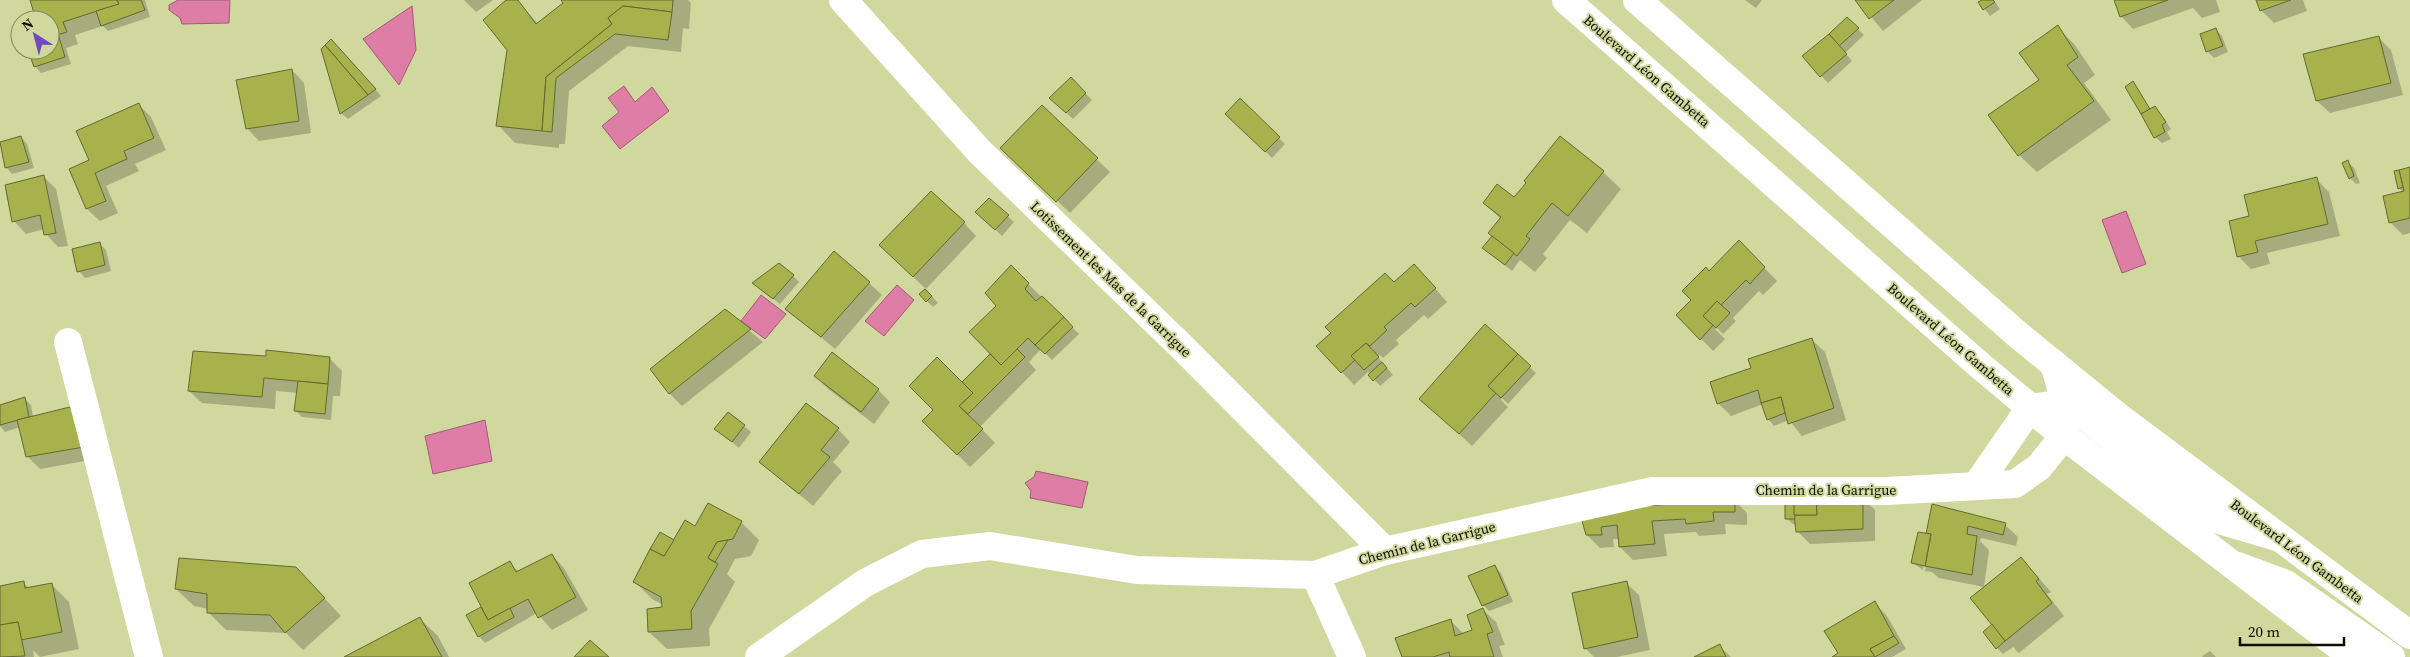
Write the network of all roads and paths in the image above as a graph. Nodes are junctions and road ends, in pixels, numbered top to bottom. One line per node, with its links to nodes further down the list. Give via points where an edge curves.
1 (843, 0): 11 (street, Lotissement les Mas de la Garrigue, via 979,151 1182,347)
2 (1566, 0): 6 (street, Boulevard Léon Gambetta)
3 (1637, 0): 5 (street, Boulevard Léon Gambetta)
4 (68, 342): 15 (street)
5 (2054, 364): 7 (street); 10 (street, Boulevard Léon Gambetta, via 2120,418)
6 (2030, 408): 7 (street, via 2053,405); 8 (street, Boulevard Léon Gambetta); 9 (street)
7 (2065, 408): 8 (street); 10 (street, via 2079,412 2216,519)
8 (2064, 436): 9 (street, Chemin de la Garrigue, via 2039,468 2015,484); 12 (street, Boulevard Léon Gambetta)
9 (1976, 486): 11 (street, Chemin de la Garrigue, via 1886,491 1653,491)
10 (2280, 538): 14 (street, Boulevard Léon Gambetta)
11 (1385, 551): 13 (street, Chemin de la Garrigue)
12 (2225, 560): 18 (street, Boulevard Léon Gambetta); 19 (street, via 2286,584)
13 (1315, 575): 16 (street, Chemin de la Garrigue, via 1137,570 990,546 922,554 864,583); 17 (street)
14 (2410, 635)
15 (149, 657)
16 (760, 657)
17 (1352, 657)
18 (2353, 657)
19 (2391, 657)

